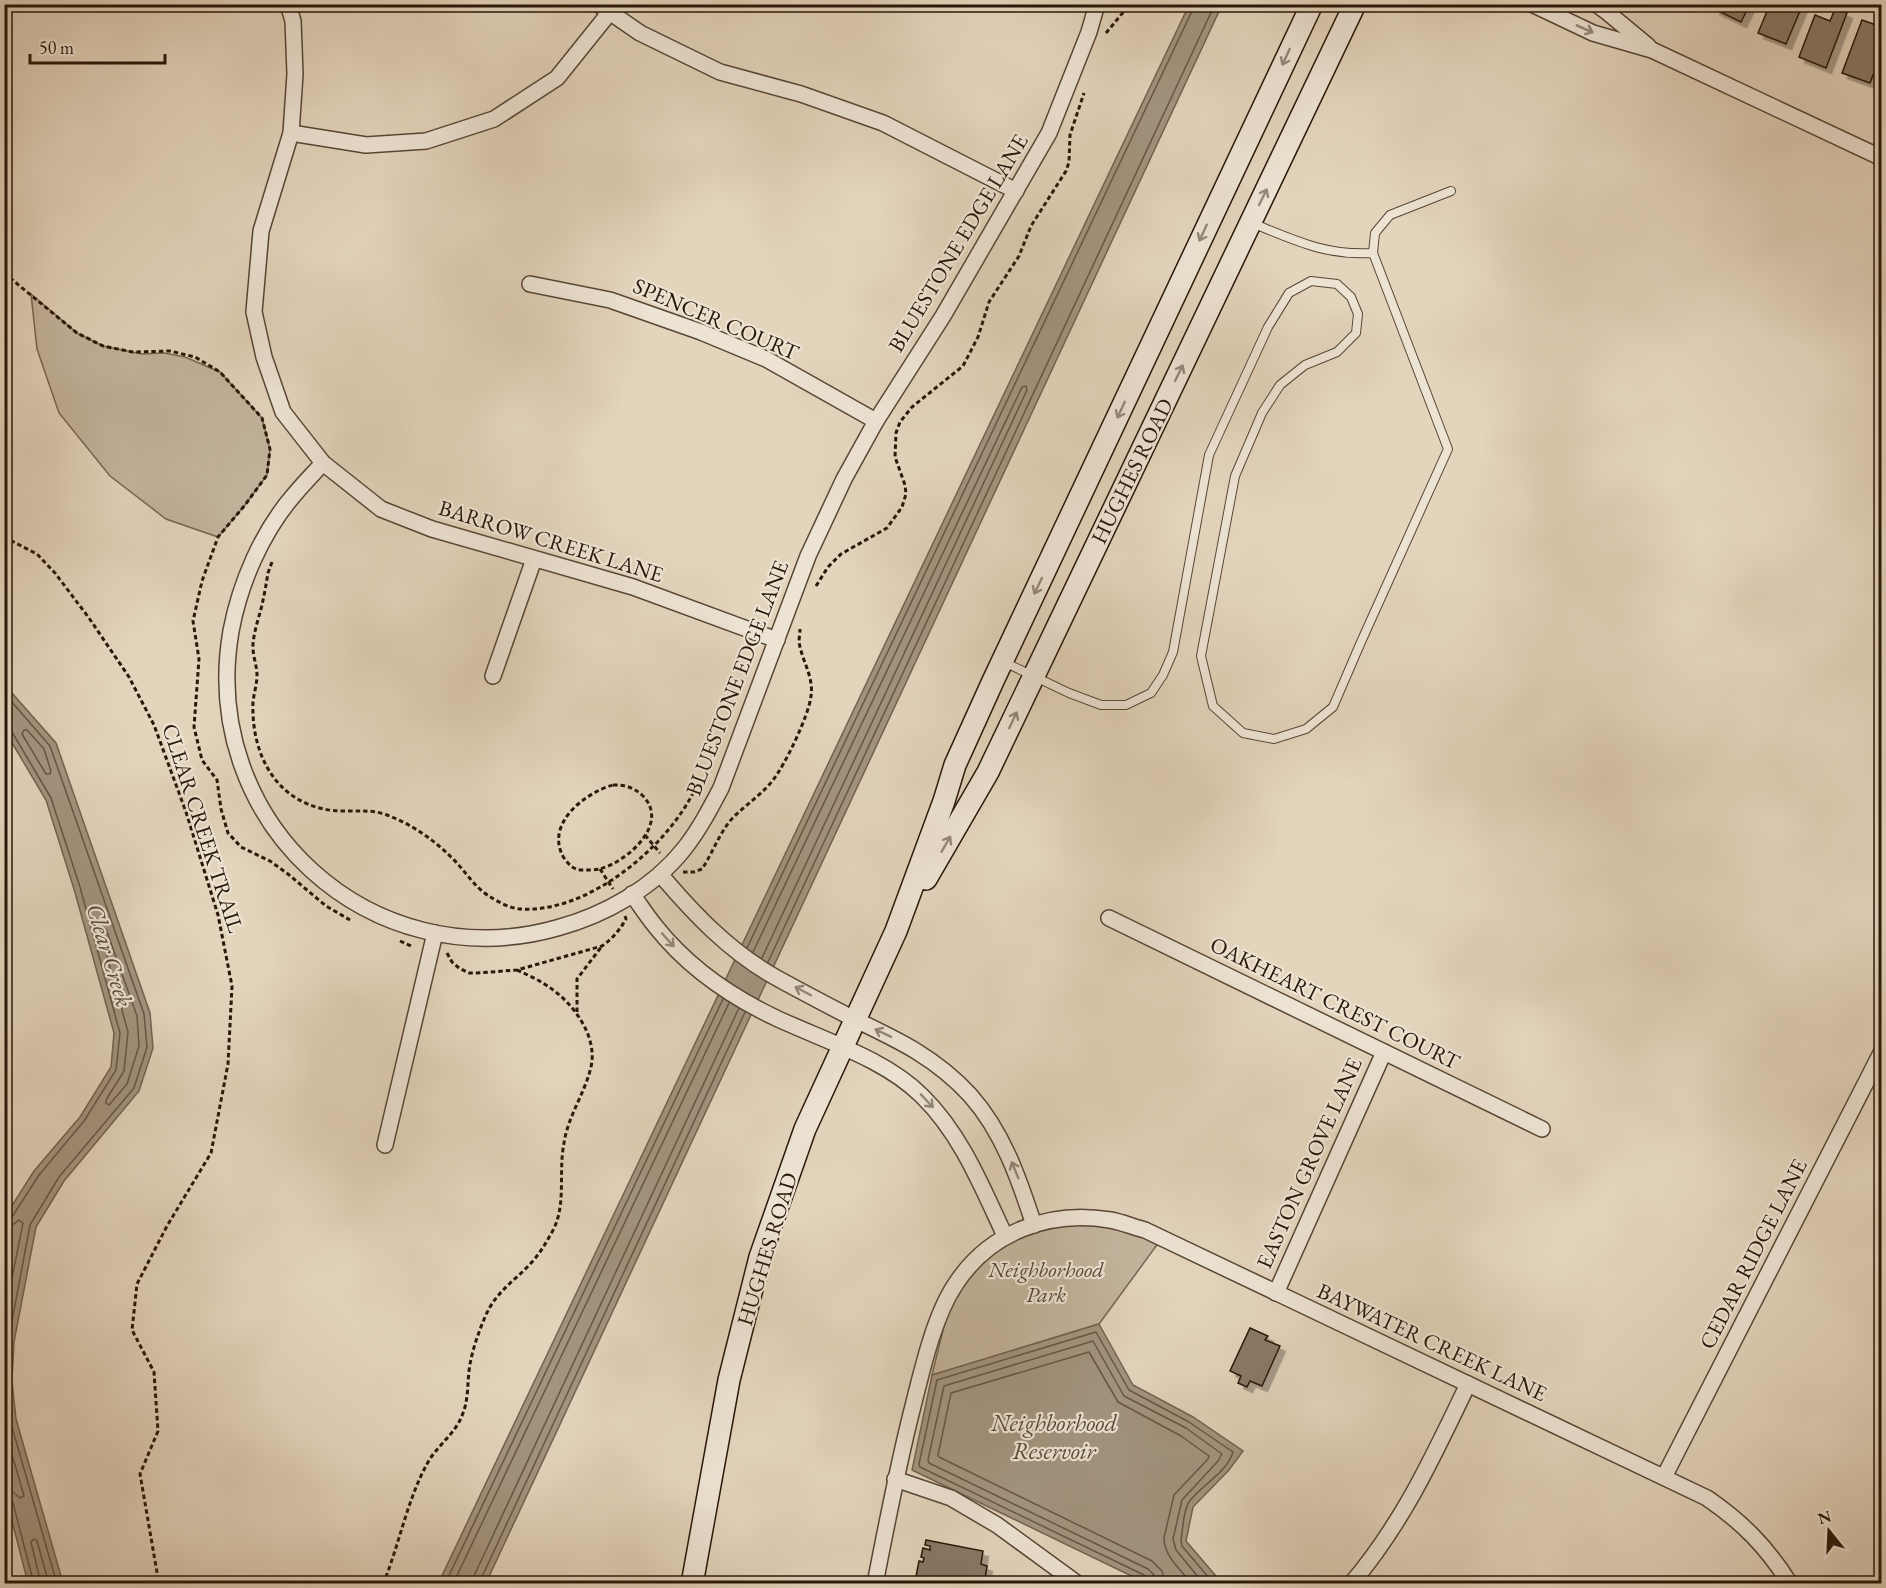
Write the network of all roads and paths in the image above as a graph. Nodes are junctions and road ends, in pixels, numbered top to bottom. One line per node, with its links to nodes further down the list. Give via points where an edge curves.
1 (288, 4): 12 (street, BARROW CREEK LANE, via 295,74)
2 (1098, 4): 14 (street, BLUESTONE EDGE LANE, via 1049,133)
3 (1130, 4): 9 (path)
4 (1312, 4): 27 (main road, HUGHES ROAD, one-way to 27)
5 (1355, 4): 16 (main road, HUGHES ROAD, one-way to 5)
6 (1532, 4): 10 (street, one-way to 10, via 1593,33)
7 (1596, 4): 10 (street)
8 (604, 8): 12 (street, via 557,78 494,119 426,141 366,145); 14 (street, via 640,33 720,72 801,94 883,123)
9 (1103, 42)
10 (1652, 50): 13 (street)
11 (1086, 90): 24 (path, via 1070,135 1066,171 989,302 970,354 963,366 912,407 900,422 895,457 905,485 903,507 887,528 841,554)
12 (291, 133): 20 (street, BARROW CREEK LANE, via 261,231 254,312 283,412)
13 (1881, 158)
14 (1016, 191): 19 (street, BLUESTONE EDGE LANE)
15 (1451, 191): 17 (lane, via 1390,215 1375,233)
16 (1251, 222): 17 (lane, via 1310,247); 29 (main road, HUGHES ROAD, one-way to 16)
17 (1373, 253): 29 (lane, via 1448,449 1333,707 1306,729 1274,739 1243,733 1214,706 1201,657 1235,476 1262,413 1280,385 1305,365 1337,352 1356,333 1358,314 1351,297 1337,284 1311,281 1289,293 1268,327 1209,455 1173,652 1151,693 1126,705 1101,705)
18 (530, 284): 19 (street, SPENCER COURT, via 610,300 701,332 766,359)
19 (876, 421): 26 (street, BLUESTONE EDGE LANE, via 808,556)
20 (323, 463): 23 (street, BARROW CREEK LANE, via 381,508 432,529); 41 (street, BLUESTONE EDGE LANE, via 269,531 237,606 228,674 234,740 259,803 285,843 303,862 323,881 374,913)
21 (4, 537): 57 (path, CLEAR CREEK TRAIL, via 38,554 55,573 129,677 154,725 218,915 232,986 228,1064 211,1153 137,1284 132,1330 154,1372 158,1431 140,1474)
22 (274, 558): 37 (path, via 252,647 257,675 253,718 261,756 277,783 290,795 324,810 368,810 412,826 452,857 487,895 520,909 555,905)
23 (534, 560): 26 (street, BARROW CREEK LANE, via 633,587); 28 (street)
24 (813, 591)
25 (802, 620): 35 (path, via 799,643 811,696 785,763 730,821 702,869)
26 (777, 640): 34 (street, BLUESTONE EDGE LANE, via 722,788 705,819)
27 (1002, 661): 29 (lane); 40 (main road, HUGHES ROAD, via 956,765)
28 (493, 676)
29 (1034, 677): 40 (main road, HUGHES ROAD, one-way to 29, via 988,772)
30 (694, 791): 32 (path, via 678,820)
31 (645, 836): 32 (path); 33 (path, via 627,855); 33 (path, via 651,810 649,803 632,788 613,784 591,794 569,813 558,837 559,846 568,864 577,870)
32 (654, 846): 34 (path); 37 (path)
33 (600, 869): 37 (path)
34 (664, 869): 35 (path); 38 (street, BLUESTONE EDGE LANE); 45 (street, one-way to 34, via 755,964 710,929)
35 (689, 873): 36 (path)
36 (691, 881)
37 (608, 882): 38 (path)
38 (627, 897): 41 (street, BLUESTONE EDGE LANE, via 600,914 538,933 487,939); 42 (path, via 626,919); 46 (street, one-way to 46, via 677,950 714,981 758,1009)
39 (1109, 918): 48 (street, OAKHEART CREST COURT)
40 (896, 931): 45 (main road, HUGHES ROAD)
41 (435, 933): 43 (path, via 452,962 469,973); 50 (street)
42 (602, 946): 43 (path); 44 (path, via 578,979)
43 (517, 970): 44 (path, via 549,987)
44 (577, 1014): 58 (path, via 591,1044 591,1068 566,1129 558,1222 531,1263 501,1291 488,1310 470,1364 463,1416 426,1465)
45 (855, 1019): 46 (main road, HUGHES ROAD); 51 (street, one-way to 45, via 1024,1192 1003,1143 970,1096 943,1069 903,1042)
46 (843, 1048): 52 (street, one-way to 52, via 887,1069 921,1094 943,1119 980,1181); 59 (main road, HUGHES ROAD, via 805,1129 760,1257 729,1380)
47 (1881, 1051): 55 (street, CEDAR RIDGE LANE)
48 (1384, 1052): 49 (street, OAKHEART CREST COURT); 53 (street, EASTON GROVE LANE)
49 (1542, 1129)
50 (386, 1145)
51 (1027, 1227): 52 (street, BAYWATER CREEK LANE); 53 (street, BAYWATER CREEK LANE, via 1075,1218 1111,1220 1145,1230)
52 (1005, 1236): 56 (street, BAYWATER CREEK LANE, via 980,1255 954,1285 937,1323)
53 (1276, 1293): 54 (street, BAYWATER CREEK LANE)
54 (1468, 1384): 55 (street, BAYWATER CREEK LANE); 62 (street, via 1411,1500)
55 (1664, 1477): 63 (street, BAYWATER CREEK LANE, via 1729,1513 1765,1547)
56 (895, 1479): 60 (street, BAYWATER CREEK LANE); 61 (street, via 951,1498 997,1525)
57 (159, 1584)
58 (383, 1584)
59 (692, 1584)
60 (874, 1584)
61 (1078, 1584)
62 (1351, 1584)
63 (1790, 1584)

